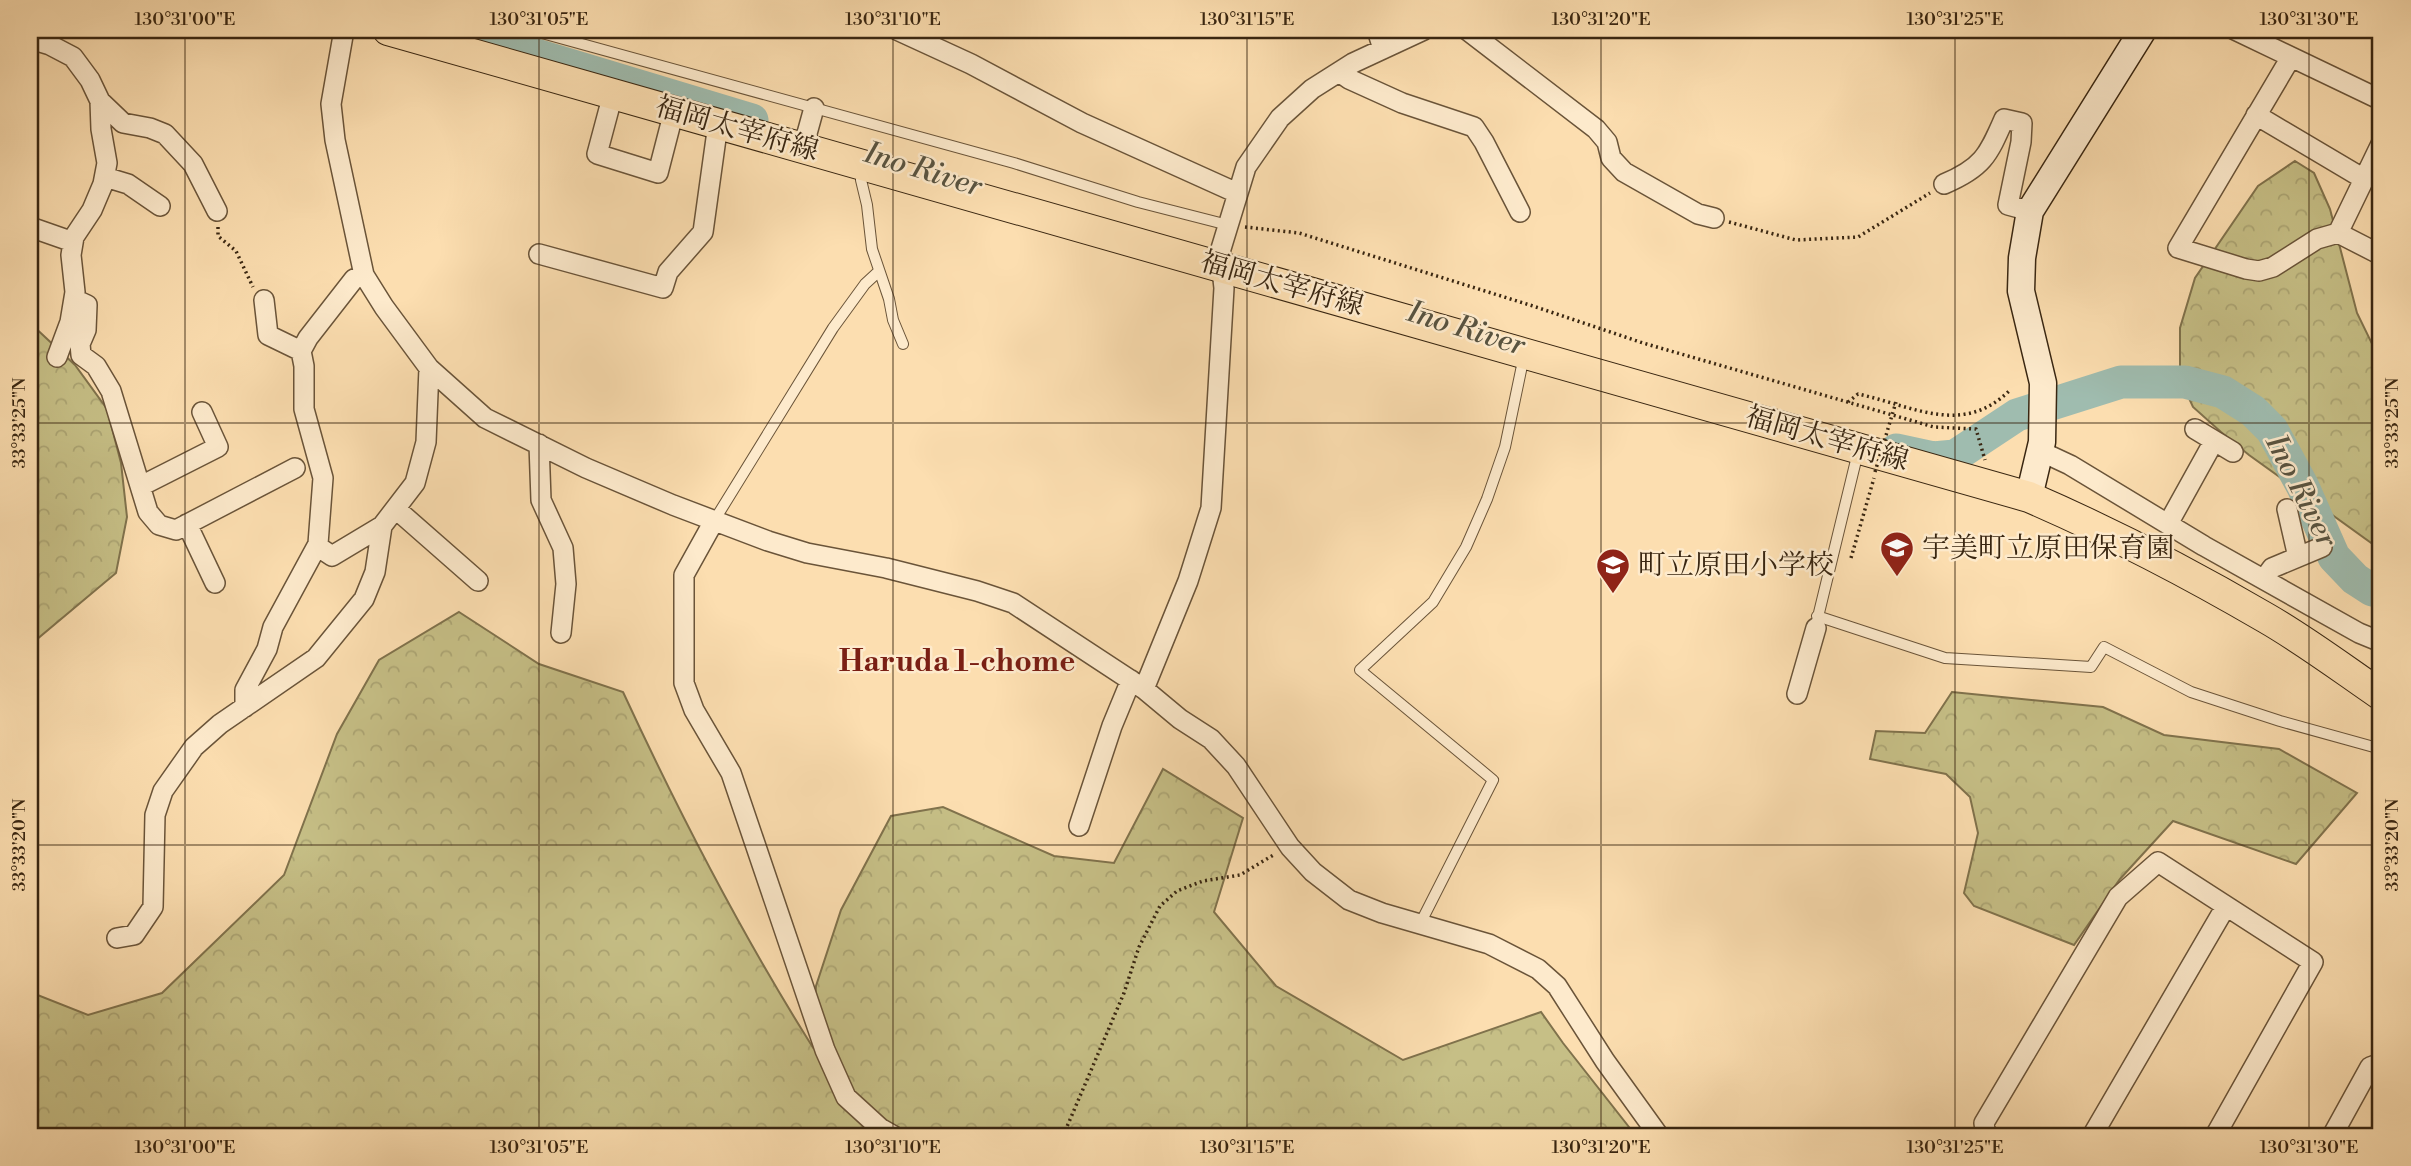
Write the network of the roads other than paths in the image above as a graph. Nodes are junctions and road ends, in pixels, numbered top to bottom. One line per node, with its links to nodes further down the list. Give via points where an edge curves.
1 (344, 30): 40 (street, via 331,104)
2 (388, 30): 13 (main road, 福岡太宰府線)
3 (531, 30): 16 (lane)
4 (897, 30): 26 (street, via 1082,123)
5 (1424, 30): 10 (street)
6 (1467, 30): 31 (street, via 1596,129 1624,172 1698,214)
7 (2143, 30): 29 (street)
8 (2235, 30): 11 (street)
9 (30, 39): 15 (street, via 73,57)
10 (1380, 39): 12 (street)
11 (2291, 57): 14 (street); 18 (street)
12 (1339, 72): 26 (street, via 1280,118 1247,167); 30 (street, via 1402,103 1474,127)
13 (613, 94): 17 (main road, 福岡太宰府線); 17 (street, via 597,154 658,173)
14 (2381, 100)
15 (100, 101): 23 (street); 28 (street, via 122,123 165,134 193,164)
16 (814, 108): 20 (street); 32 (lane)
17 (674, 111): 19 (main road, 福岡太宰府線)
18 (2256, 115): 24 (street); 34 (street, via 2179,248 2259,271 2317,239)
19 (718, 124): 20 (main road, 福岡太宰府線); 36 (street, via 703,232 668,272 663,288)
20 (804, 144): 22 (main road, 福岡太宰府線)
21 (2381, 144): 24 (street)
22 (865, 166): 38 (main road, 福岡太宰府線); 39 (lane, via 861,180)
23 (105, 177): 27 (street, via 128,184); 35 (street)
24 (2364, 179): 34 (street)
25 (1944, 184): 29 (street, via 1967,174 1989,154 2004,119 2022,123 2008,205)
26 (1237, 193): 32 (street)
27 (160, 206)
28 (217, 211)
29 (2030, 211): 53 (street, via 2021,291 2043,383)
30 (1520, 212)
31 (1714, 218)
32 (1228, 225): 38 (street, via 1220,252)
33 (33, 228): 35 (street)
34 (2338, 233): 37 (street)
35 (73, 242): 41 (street)
36 (539, 254)
37 (2381, 256)
38 (1222, 267): 45 (main road, 福岡太宰府線); 73 (street, via 1211,508 1188,581)
39 (878, 272): 43 (lane); 60 (lane, via 833,328)
40 (364, 275): 44 (street, via 354,279); 47 (street)
41 (74, 299): 46 (street); 56 (street, via 87,305 81,355 96,366 111,391)
42 (264, 300): 44 (street, via 268,335)
43 (903, 344)
44 (301, 351): 64 (street, via 303,409 323,478)
45 (1525, 352): 52 (main road, 福岡太宰府線); 80 (lane, via 1505,447 1466,547 1433,601 1360,670 1493,780)
46 (57, 357)
47 (429, 368): 51 (street, via 485,418); 58 (street, via 426,442 415,483)
48 (202, 412): 56 (street, via 218,447)
49 (2195, 429): 50 (street)
50 (2214, 441): 54 (street); 62 (street)
51 (539, 444): 60 (street); 71 (street, via 541,500 563,548 566,584)
52 (1859, 448): 57 (main road, 福岡太宰府線); 70 (lane)
53 (2040, 451): 57 (street); 62 (street)
54 (2233, 452)
55 (295, 468): 61 (street)
56 (141, 485): 61 (street, via 148,512 159,525 176,530)
57 (2029, 497): 75 (main road, 福岡太宰府線, via 2150,554 2267,619)
58 (396, 509): 63 (street); 68 (street)
59 (2287, 509): 66 (street)
60 (714, 521): 73 (street, via 807,553 886,568 1013,603); 83 (street, via 684,575 684,683 694,710 731,773 825,1050 846,1097)
61 (187, 524): 69 (street)
62 (2168, 524): 67 (street)
63 (382, 526): 64 (street, via 332,556); 76 (street, via 375,572 364,599 316,658)
64 (317, 546): 76 (street, via 273,627 245,690)
65 (2322, 547): 66 (street)
66 (2298, 557): 67 (street, via 2272,568)
67 (2264, 579): 72 (street)
68 (478, 581)
69 (215, 583)
70 (1817, 622): 74 (street); 77 (lane, via 1945,658 2091,667 2104,648 2191,692)
71 (561, 633)
72 (2381, 642)
73 (1138, 685): 78 (street, via 1112,726); 80 (street, via 1210,739 1236,766 1290,847 1313,872 1349,900)
74 (1797, 694)
75 (2381, 695)
76 (245, 706): 81 (street, via 194,747 163,790 155,815 153,907 134,934)
77 (2381, 749)
78 (1079, 826)
79 (2226, 906): 85 (street, via 2158,862 2118,897 1984,1123); 86 (street); 87 (street, via 2313,962)
80 (1420, 924): 84 (street, via 1509,952 1548,977)
81 (117, 938)
82 (2381, 1063): 88 (street, via 2370,1067)
83 (894, 1136)
84 (1659, 1136)
85 (1986, 1136)
86 (2092, 1136)
87 (2215, 1136)
88 (2332, 1136)

